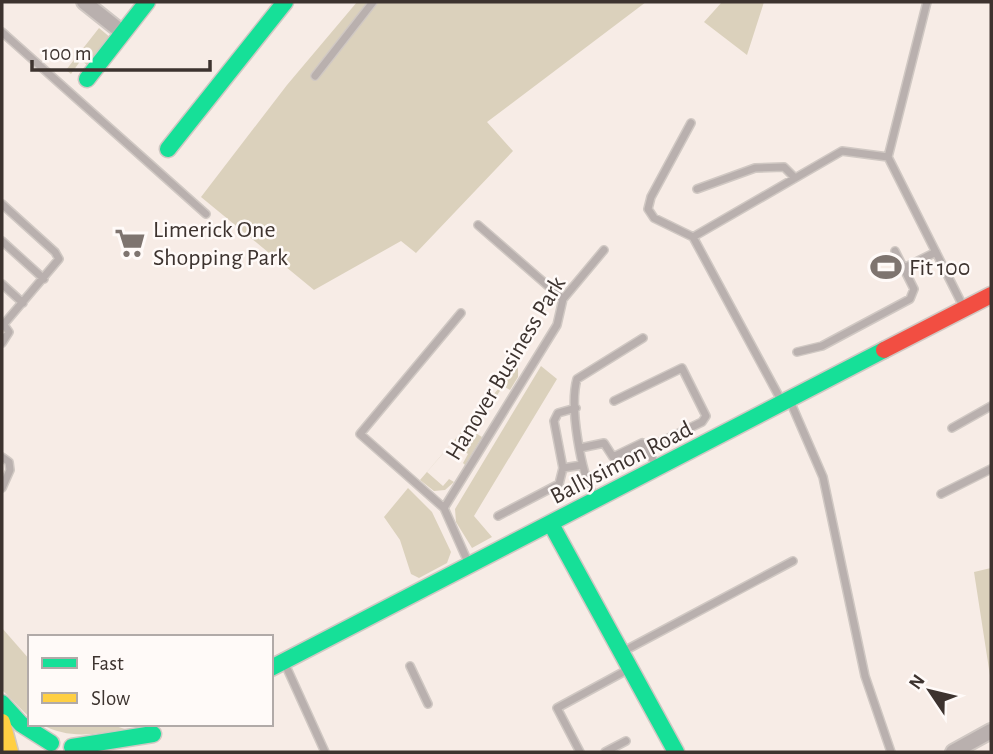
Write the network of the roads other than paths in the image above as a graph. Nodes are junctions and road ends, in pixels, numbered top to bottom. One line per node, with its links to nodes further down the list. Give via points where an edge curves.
1 (84, 2): 7 (street)
2 (148, 2): 7 (main road)
3 (285, 2): 11 (main road)
4 (373, 2): 8 (lane)
5 (927, 2): 12 (lane)
6 (2, 32): 16 (lane)
7 (122, 33): 9 (main road)
8 (315, 76)
9 (87, 79)
10 (691, 122): 18 (lane, via 650,197 648,209 654,218)
11 (169, 149)
12 (888, 157): 13 (lane, via 842,151); 22 (lane)
13 (795, 178): 14 (lane, via 784,167 755,168); 18 (lane)
14 (697, 189)
15 (2, 204): 24 (lane, via 58,255 58,263)
16 (206, 214)
17 (478, 225): 27 (lane)
18 (693, 237): 36 (lane)
19 (2, 241): 24 (lane)
20 (604, 250): 27 (lane, Hanover Business Park)
21 (895, 251): 23 (lane)
22 (936, 252): 23 (lane); 29 (lane)
23 (904, 268): 34 (lane, via 914,289 910,299 822,346)
24 (44, 279): 28 (lane)
25 (2, 284): 28 (lane)
26 (991, 295): 29 (main road, Ballysimon Road)
27 (563, 299): 50 (lane, Hanover Business Park, via 557,325)
28 (23, 303): 31 (lane)
29 (965, 309): 36 (main road, Ballysimon Road)
30 (461, 313): 50 (lane, via 360,433)
31 (3, 323): 33 (lane, via 9,332)
32 (643, 338): 38 (lane, via 581,375 575,385)
33 (2, 343)
34 (797, 352)
35 (614, 401): 41 (lane, via 682,368 706,416)
36 (786, 402): 45 (main road, Ballysimon Road); 75 (lane, via 823,477 865,676)
37 (991, 406): 39 (lane)
38 (576, 408): 40 (lane); 44 (lane, via 558,413 554,421)
39 (952, 428)
40 (580, 448): 41 (lane, via 604,443 614,457 642,443); 43 (lane)
41 (648, 448): 45 (lane)
42 (2, 457): 47 (lane, via 10,470)
43 (582, 465): 44 (lane); 49 (lane)
44 (563, 468): 51 (lane, via 559,484)
45 (658, 468): 49 (main road, Ballysimon Road)
46 (991, 469): 48 (lane)
47 (2, 488)
48 (941, 494)
49 (595, 501): 52 (main road, Ballysimon Road)
50 (444, 508): 54 (lane)
51 (498, 516)
52 (551, 524): 54 (main road, Ballysimon Road); 55 (main road)
53 (793, 561): 55 (lane)
54 (470, 567): 56 (main road, Ballysimon Road)
55 (619, 653): 58 (main road)
56 (277, 665): 71 (lane)
57 (410, 666): 60 (lane)
58 (628, 670): 72 (lane, via 557,708); 74 (main road)
59 (2, 703): 66 (main road, via 21,724)
60 (428, 704)
61 (2, 722): 69 (main road)
62 (166, 726): 64 (main road)
63 (991, 731): 76 (street)
64 (153, 734): 67 (main road); 70 (main road)
65 (626, 741): 73 (lane)
66 (51, 743): 67 (main road); 68 (main road)
67 (76, 750)
68 (28, 751)
69 (10, 752)
70 (133, 752)
71 (325, 752)
72 (580, 752)
73 (605, 752)
74 (676, 752)
75 (891, 752)
76 (953, 752)

